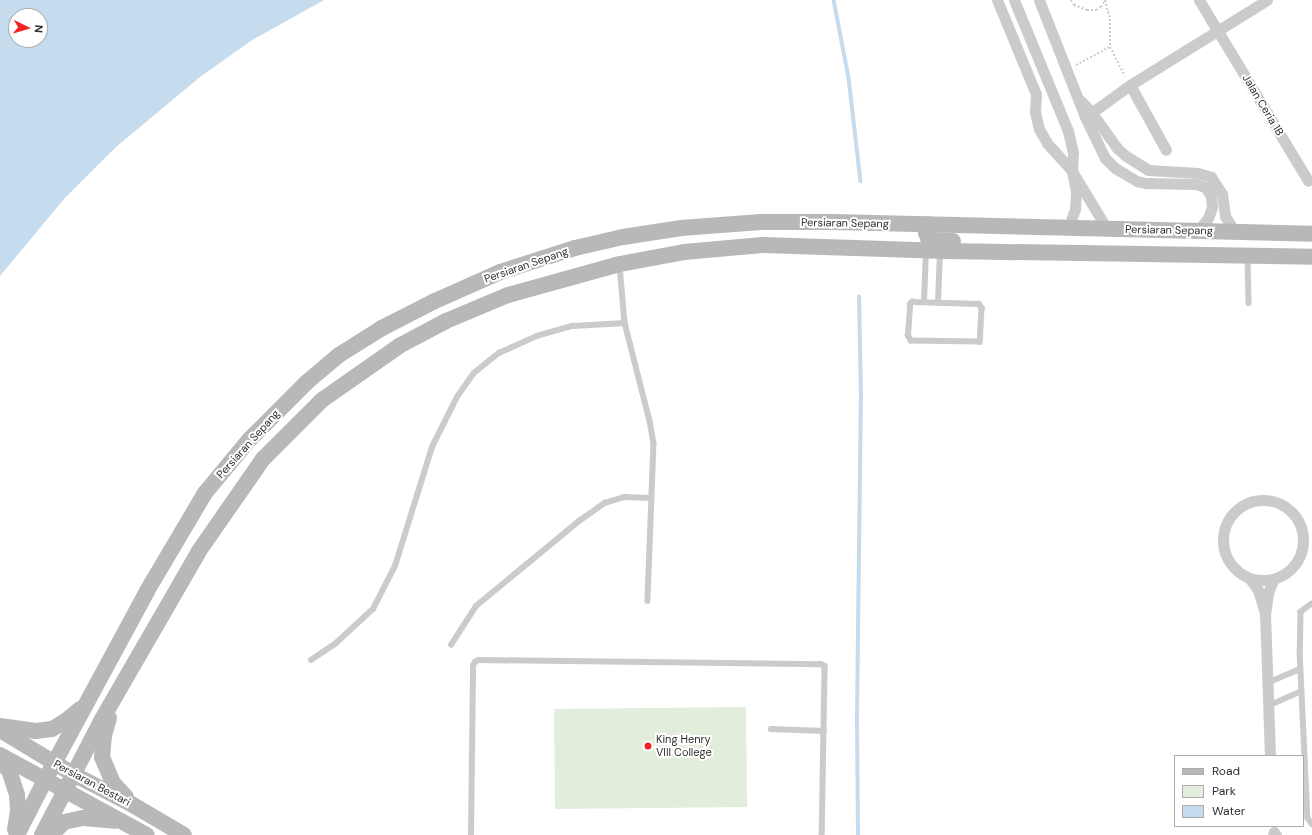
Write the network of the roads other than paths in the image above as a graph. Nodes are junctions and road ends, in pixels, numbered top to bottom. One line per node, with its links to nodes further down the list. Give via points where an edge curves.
1 (997, 0): 10 (street, via 1036,94 1035,112 1039,129 1047,143)
2 (1014, 0): 10 (street, via 1068,131 1073,152)
3 (1039, 0): 8 (street, via 1078,97)
4 (1199, 0): 6 (street, Jalan Ceria 1B)
5 (1267, 0): 6 (street)
6 (1217, 30): 7 (street); 11 (street, Jalan Ceria 1B)
7 (1130, 85): 8 (street); 9 (street)
8 (1088, 115): 15 (street, via 1105,158 1130,178 1145,183 1196,184 1205,187 1211,196 1212,207 1208,218); 16 (street, via 1117,148 1148,170 1198,173 1211,177 1222,194 1225,216)
9 (1166, 150)
10 (1072, 171): 13 (street, via 1076,209); 14 (street)
11 (1308, 180)
12 (927, 224): 13 (street, Persiaran Sepang); 19 (street, via 926,233 928,238 933,240 1013,243); 38 (street, Persiaran Sepang, via 761,222 682,228 623,237 575,248 500,272 382,328 340,355 306,382 249,440 205,492 147,591)
13 (1068, 228): 14 (street, Persiaran Sepang)
14 (1107, 229): 15 (street, Persiaran Sepang)
15 (1198, 231): 16 (street, Persiaran Sepang)
16 (1235, 232): 17 (street, Persiaran Sepang)
17 (1312, 234)
18 (933, 250): 19 (street, Persiaran Sepang); 22 (street, Persiaran Sepang, via 763,246 684,252); 23 (lane); 24 (lane)
19 (1104, 252): 20 (street, Persiaran Sepang)
20 (1248, 256): 21 (street, Persiaran Sepang); 25 (lane)
21 (1312, 257)
22 (620, 264): 26 (lane); 39 (street, Persiaran Sepang, via 508,295 446,321 399,346 322,400 263,459 228,508 199,551)
23 (924, 302): 24 (lane); 24 (lane, via 910,304 908,336 911,341 980,342 982,306)
24 (938, 302)
25 (1249, 303)
26 (625, 323): 27 (lane, via 654,443); 34 (lane, via 573,326 537,336 499,353 474,373 457,397 432,447 395,566 373,609 336,643)
27 (651, 498): 30 (lane); 33 (lane, via 625,497 605,503 579,521 476,606)
28 (1250, 579): 29 (street); 29 (street, via 1232,566 1226,557 1223,535 1226,524 1240,507 1260,500 1281,504 1290,510 1302,529 1302,551 1297,561 1290,570); 32 (street, via 1258,590)
29 (1274, 580): 32 (street, via 1268,592)
30 (648, 601)
31 (1312, 604): 35 (lane, via 1301,612)
32 (1265, 615): 36 (street)
33 (451, 645)
34 (311, 660)
35 (1300, 669): 36 (lane); 37 (lane)
36 (1267, 684): 40 (street)
37 (1301, 691): 40 (lane); 54 (lane, via 1308,818)
38 (92, 693): 41 (street, via 83,706 52,729 36,731); 48 (street, Persiaran Sepang)
39 (116, 694): 49 (street, Persiaran Sepang); 52 (street, via 104,735 102,757 113,784)
40 (1268, 706): 46 (street)
41 (0, 726)
42 (771, 728): 44 (lane)
43 (0, 730): 48 (street, Persiaran Bestari)
44 (824, 730): 61 (lane, via 825,666 821,664 475,662); 62 (lane)
45 (0, 755): 50 (street, Persiaran Bestari)
46 (1270, 755)
47 (0, 762): 55 (street, via 9,770 17,794 18,811)
48 (54, 763): 49 (street, Persiaran Bestari); 50 (street, Persiaran Sepang)
49 (73, 774): 51 (street, Persiaran Sepang); 52 (street, Persiaran Bestari)
50 (45, 780): 51 (street, Persiaran Bestari); 56 (street, Persiaran Sepang)
51 (64, 791): 53 (street, Persiaran Bestari); 57 (street, Persiaran Sepang)
52 (133, 805): 60 (street, Persiaran Bestari)
53 (126, 823): 58 (street, via 84,818 64,822); 59 (street, Persiaran Bestari)
54 (1312, 824)
55 (13, 835)
56 (17, 835)
57 (42, 835)
58 (51, 835)
59 (147, 835)
60 (184, 835)
61 (471, 835)
62 (822, 835)

